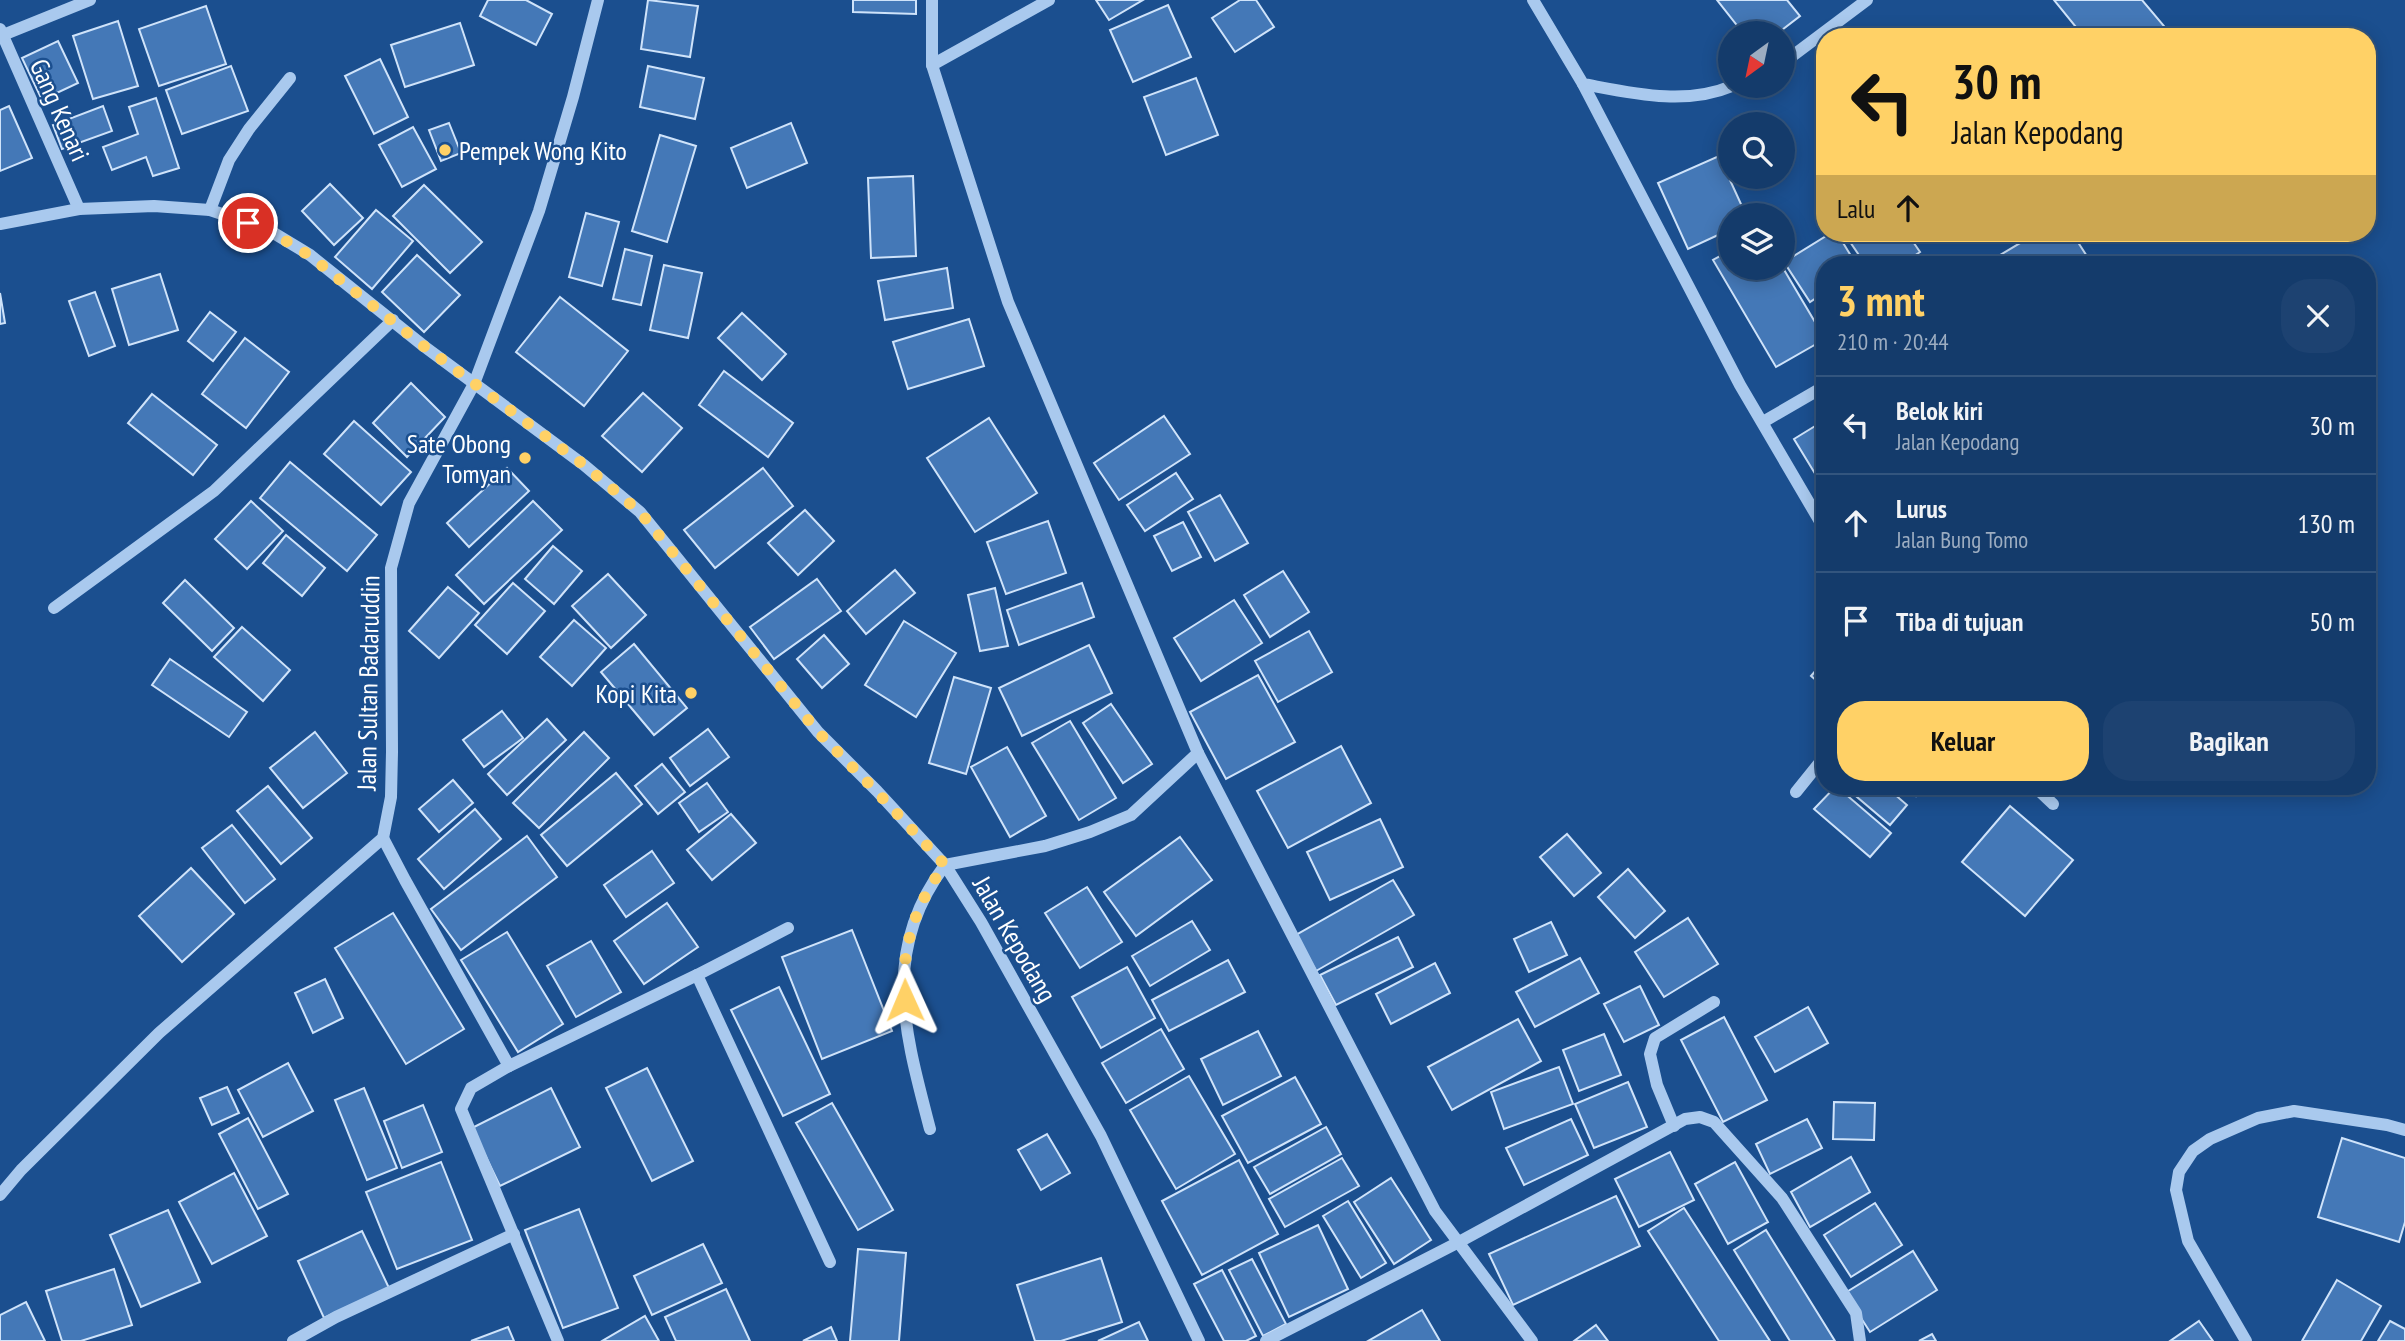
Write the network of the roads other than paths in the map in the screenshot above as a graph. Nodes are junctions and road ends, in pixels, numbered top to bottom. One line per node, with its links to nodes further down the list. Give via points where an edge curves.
1 (90, 0): 8 (street)
2 (598, 0): 19 (street, Jalan Sultan Badaruddin, via 539,211)
3 (932, 0): 11 (street)
4 (1049, 0): 11 (street)
5 (1532, 0): 13 (street)
6 (1867, 0): 7 (street)
7 (1830, 28)
8 (1, 32): 15 (street, Gang Kenari)
9 (1816, 38): 10 (street)
10 (1796, 53)
11 (932, 65): 24 (street, via 1008,302)
12 (290, 78): 16 (street, via 229,160)
13 (1583, 85): 14 (street, via 1660,97); 21 (street)
14 (1718, 92)
15 (79, 209): 16 (street, Jalan Kepodang, via 154,206); 17 (street, Jalan Kepodang)
16 (211, 210): 18 (street, Jalan Kepodang, via 267,229)
17 (0, 224)
18 (393, 320): 19 (street, Jalan Kepodang); 23 (street, via 214,491)
19 (474, 384): 29 (street, Jalan Sultan Badaruddin, via 409,503 391,568 393,752); 30 (street, Jalan Kepodang, via 640,512 818,732)
20 (1816, 391): 21 (street)
21 (1763, 422): 22 (street)
22 (1816, 514)
23 (54, 608)
24 (1198, 753): 30 (street, via 1131,815 1045,846); 40 (street, via 1435,1211)
25 (1816, 767): 26 (street)
26 (1796, 792)
27 (2044, 795): 28 (street)
28 (2053, 804)
29 (383, 838): 34 (street); 38 (street, via 159,1033)
30 (945, 865): 36 (street, via 909,931 902,976 909,1049); 44 (street, Jalan Kepodang, via 1101,1136)
31 (788, 928): 32 (street)
32 (697, 975): 34 (street); 41 (street)
33 (1714, 1002): 35 (street, via 1655,1038 1650,1055)
34 (509, 1066): 39 (street, via 471,1088 461,1110)
35 (1674, 1126): 40 (street); 47 (street, via 1700,1117 1714,1122 1782,1198 1856,1313)
36 (930, 1129)
37 (2405, 1130): 48 (street, via 2294,1111 2258,1118 2193,1151 2179,1172 2176,1190 2188,1241)
38 (0, 1195)
39 (513, 1234): 42 (street); 43 (street)
40 (1459, 1242): 45 (street); 46 (street)
41 (830, 1262)
42 (293, 1341)
43 (558, 1341)
44 (1199, 1341)
45 (1266, 1341)
46 (1532, 1341)
47 (1860, 1341)
48 (2246, 1341)

